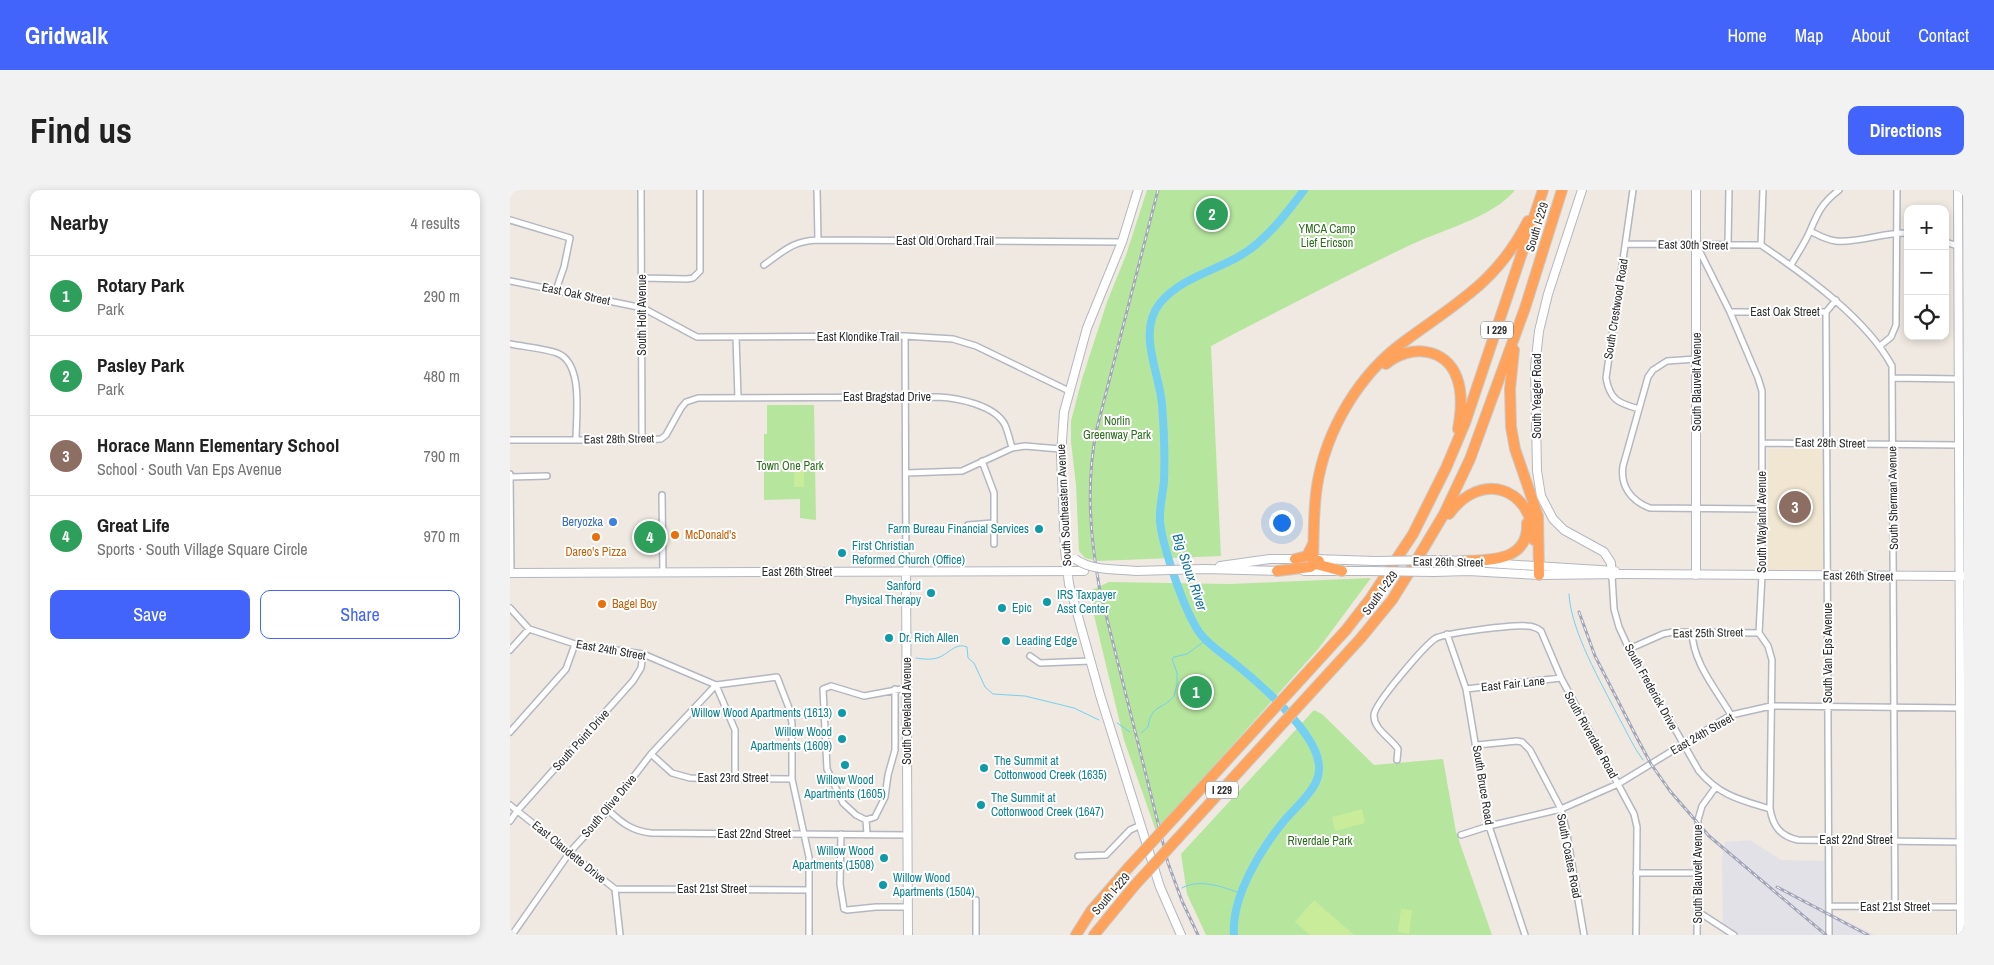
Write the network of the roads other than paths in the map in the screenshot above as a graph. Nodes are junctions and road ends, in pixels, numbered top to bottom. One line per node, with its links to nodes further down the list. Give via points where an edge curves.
1 (641, 190): 29 (street, South Holt Avenue)
2 (700, 190): 29 (street, via 700,271 687,279)
3 (817, 190): 19 (street)
4 (1138, 190): 20 (main road, South Southeastern Avenue)
5 (1542, 190): 58 (highway, South I-229 / I 229, via 1465,423); 68 (highway, via 1518,240 1493,272 1460,303 1394,349 1351,398 1323,460 1314,507)
6 (1562, 190): 34 (highway, South I-229 / I 229)
7 (1582, 190): 84 (main road, South Yeager Road, via 1539,331 1535,367 1537,471 1541,496 1554,519 1570,534 1604,552 1611,563)
8 (1633, 190): 22 (street, South Crestwood Road)
9 (1696, 190): 23 (main road, South Blauvelt Avenue)
10 (1729, 190): 24 (street)
11 (1763, 190): 25 (street)
12 (1839, 190): 16 (street, via 1819,209)
13 (1897, 190): 17 (street)
14 (1958, 190): 26 (main road)
15 (510, 220): 31 (street, via 570,238)
16 (1810, 231): 17 (street, via 1836,241); 28 (street)
17 (1896, 232): 18 (street); 40 (street, via 1896,325 1891,337)
18 (1904, 233)
19 (818, 240): 20 (street, East Old Orchard Trail); 27 (street, East Old Orchard Trail, via 794,243)
20 (1122, 242): 44 (main road, South Southeastern Avenue, via 1091,319)
21 (1949, 243): 26 (street)
22 (1626, 244): 23 (street, East 30th Street); 47 (street, South Crestwood Road, via 1606,378 1608,391 1615,400)
23 (1697, 245): 24 (street, East 30th Street); 35 (street, South Wayland Avenue); 41 (main road, South Blauvelt Avenue)
24 (1728, 245): 25 (street, East 30th Street)
25 (1760, 245): 28 (street, South Sherman Avenue)
26 (1958, 246): 43 (main road)
27 (764, 265)
28 (1790, 265): 32 (street, South Sherman Avenue)
29 (642, 278): 33 (street, South Holt Avenue)
30 (510, 281): 31 (street, East Oak Street)
31 (556, 290): 33 (street, East Oak Street)
32 (1836, 300): 36 (street, East Oak Street); 40 (street, South Sherman Avenue)
33 (642, 308): 38 (street, East Klondike Trail, via 697,337); 50 (street, South Holt Avenue)
34 (1525, 308): 70 (highway, South I-229 / I 229, via 1470,459); 76 (highway, via 1513,361 1510,414 1515,449 1538,516)
35 (1730, 312): 36 (street, East Oak Street); 51 (street, South Wayland Avenue, via 1762,391)
36 (1826, 312): 52 (street, South Van Eps Avenue)
37 (905, 336): 38 (street, East Klondike Trail); 44 (street, East Klondike Trail, via 965,342); 45 (street, South Cleveland Avenue)
38 (736, 337): 46 (street)
39 (510, 344): 49 (street, via 556,353 571,365 576,384)
40 (1880, 346): 42 (street, South Sherman Avenue, via 1892,366)
41 (1696, 359): 47 (street, via 1676,359 1658,365 1648,378); 63 (main road, South Blauvelt Avenue)
42 (1893, 378): 43 (street); 53 (street, South Sherman Avenue)
43 (1959, 379): 54 (main road)
44 (1069, 391): 56 (main road, South Southeastern Avenue)
45 (906, 397): 46 (street, East Bragstad Drive); 55 (street, East Bragstad Drive, via 955,398 989,410 1005,424); 59 (street, South Cleveland Avenue)
46 (738, 398): 50 (street, East 28th Street, via 691,399 681,408 666,435)
47 (1639, 408): 63 (street, via 1623,466 1625,488 1637,502 1650,508)
48 (510, 440): 49 (street, East 28th Street)
49 (576, 440): 50 (street, East 28th Street)
50 (642, 440)
51 (1762, 443): 52 (street, East 28th Street); 64 (street, South Wayland Avenue)
52 (1827, 443): 53 (street, East 28th Street); 87 (street, South Van Eps Avenue)
53 (1893, 444): 54 (street, East 28th Street); 88 (street, South Sherman Avenue)
54 (1959, 445): 89 (main road)
55 (1012, 448): 56 (street); 57 (street)
56 (1060, 449): 71 (main road, South Southeastern Avenue)
57 (982, 461): 59 (street, via 962,471); 66 (street, via 994,493)
58 (1446, 468): 73 (highway, via 1460,419 1457,378 1446,362 1435,354 1418,351 1402,354 1384,366 1359,397 1334,445 1321,495); 155 (highway, South I-229 / I 229, bridge, via 1413,534 1346,630 1129,867 1091,911)
59 (906, 473): 77 (street, South Cleveland Avenue)
60 (510, 476): 61 (street); 83 (street)
61 (547, 476)
62 (662, 495): 81 (street)
63 (1697, 509): 64 (street); 85 (main road, South Blauvelt Avenue)
64 (1761, 509): 86 (street, South Wayland Avenue)
65 (1525, 510): 70 (highway, via 1514,496 1503,490 1476,491 1461,499); 74 (highway, via 1527,535 1513,553 1496,559); 76 (highway, via 1533,531)
66 (993, 523): 67 (street); 69 (street)
67 (968, 525)
68 (1314, 540): 72 (highway, via 1307,556); 73 (highway)
69 (994, 544)
70 (1425, 547): 156 (highway, South I-229 / I 229, bridge, via 1392,600 1360,639 1135,884)
71 (1065, 550): 78 (main road, bridge, via 1075,559 1093,567); 82 (main road, South Southeastern Avenue)
72 (1296, 559): 73 (main road, East 26th Street); 75 (main road, East 26th Street, via 1270,559)
73 (1316, 561): 74 (main road, East 26th Street, bridge); 79 (highway, via 1310,567); 80 (highway)
74 (1462, 561): 76 (main road, East 26th Street)
75 (1204, 569): 78 (main road, East 26th Street); 79 (main road, East 26th Street)
76 (1536, 570): 80 (main road, East 26th Street, bridge); 84 (main road, East 26th Street)
77 (906, 571): 81 (main road, East 26th Street); 82 (main road, East 26th Street); 103 (main road, South Cleveland Avenue)
78 (1136, 571): 82 (main road, East 26th Street, bridge)
79 (1276, 571): 80 (main road, East 26th Street)
80 (1342, 571)
81 (663, 572): 83 (main road, East 26th Street)
82 (1067, 572): 100 (main road, South Southeastern Avenue)
83 (510, 573)
84 (1611, 573): 85 (main road, East 26th Street); 96 (street, South Frederick Drive, via 1614,609)
85 (1696, 574): 86 (main road, East 26th Street)
86 (1762, 575): 87 (main road, East 26th Street); 93 (street, South Wayland Avenue)
87 (1828, 575): 88 (main road, East 26th Street); 108 (street, South Van Eps Avenue)
88 (1894, 576): 89 (main road, East 26th Street); 109 (street, South Sherman Avenue)
89 (1962, 576): 106 (main road)
90 (510, 608): 91 (street)
91 (528, 629): 95 (street, East 24th Street); 97 (street)
92 (1692, 632): 93 (street, East 25th Street); 96 (street, East 25th Street, via 1663,634); 110 (street, via 1696,656)
93 (1759, 633): 107 (street, via 1772,660)
94 (1447, 634): 101 (street, South Riverdale Road, via 1536,627 1541,631); 105 (street, South Bruce Road); 115 (street, via 1428,644 1375,710 1376,723 1398,749)
95 (575, 644): 98 (street, East 24th Street); 111 (street, via 562,674)
96 (1629, 649): 113 (street, South Frederick Drive)
97 (510, 650)
98 (643, 654): 102 (street, East 24th Street); 125 (street, South Point Drive, via 641,668 633,681)
99 (1030, 656): 100 (street, via 1040,663)
100 (1090, 661): 128 (main road, South Southeastern Avenue)
101 (1561, 678): 105 (street, East Fair Lane); 119 (street, South Riverdale Road)
102 (716, 685): 114 (street, South Olive Drive); 117 (street, via 735,730); 118 (street, via 777,677 792,723)
103 (907, 688): 104 (street); 133 (main road, South Cleveland Avenue)
104 (895, 689): 126 (street, via 895,750 885,798 877,815); 126 (street, via 864,696 830,685 823,689 828,769 843,803)
105 (1466, 689): 112 (street, South Bruce Road)
106 (1961, 702): 109 (street, East 24th Street); 116 (main road)
107 (1771, 706): 108 (street, East 24th Street); 110 (street, East 24th Street); 122 (street)
108 (1828, 707): 109 (street, East 24th Street); 135 (street, South Van Eps Avenue)
109 (1895, 708): 136 (street, South Sherman Avenue)
110 (1731, 715): 113 (street, East 24th Street)
111 (510, 732)
112 (1477, 745): 123 (street, South Coates Road, via 1510,741 1526,745); 129 (street, South Bruce Road)
113 (1683, 745): 119 (street, East 24th Street); 120 (street, South Frederick Drive, via 1699,772)
114 (652, 754): 117 (street, East 23rd Street, via 672,773 680,776); 124 (street, South Olive Drive)
115 (1397, 760)
116 (1962, 777): 137 (main road)
117 (735, 778): 118 (street, East 23rd Street)
118 (792, 779): 130 (street)
119 (1618, 784): 123 (street, East 24th Street); 140 (street, South Riverdale Road, via 1636,820)
120 (1714, 788): 122 (street, South Frederick Drive, via 1742,801); 141 (street, South Blauvelt Avenue, via 1702,806 1698,820)
121 (510, 805): 125 (street, East Claudette Drive)
122 (1770, 808): 135 (street, East 22nd Street, via 1774,823 1784,836 1798,840)
123 (1561, 809): 129 (street, East 24th Street); 159 (street, South Coates Road)
124 (608, 810): 130 (street, East 22nd Street, via 625,826 642,832); 138 (street, South Olive Drive)
125 (517, 811): 127 (street, South Point Drive); 138 (street, East Claudette Drive)
126 (866, 820): 132 (street)
127 (510, 821)
128 (1141, 825): 139 (street, via 1130,830 1106,855); 157 (main road, South Southeastern Avenue, via 1160,887)
129 (1489, 826): 134 (street, East 24th Street); 158 (street, South Bruce Road)
130 (804, 834): 131 (street, East 22nd Street); 143 (street, via 809,857)
131 (841, 834): 132 (street, East 22nd Street); 148 (street, via 840,882 844,908)
132 (867, 834): 133 (street, East 22nd Street)
133 (907, 835): 148 (main road, South Cleveland Avenue)
134 (1461, 836)
135 (1829, 840): 136 (street, East 22nd Street); 145 (street, South Van Eps Avenue)
136 (1895, 840): 137 (street, East 22nd Street); 146 (street, South Sherman Avenue)
137 (1960, 842): 147 (main road)
138 (570, 852): 142 (street, East Claudette Drive); 150 (street, South Olive Drive)
139 (1078, 856)
140 (1636, 873): 141 (street); 160 (street, South Riverdale Road)
141 (1697, 873): 149 (street, South Blauvelt Avenue)
142 (615, 889): 143 (street, East 21st Street); 151 (street, East Claudette Drive)
143 (809, 890): 152 (street)
144 (976, 900): 154 (street)
145 (1829, 906): 146 (street, East 21st Street); 163 (street, South Van Eps Avenue)
146 (1895, 906): 147 (street, East 21st Street)
147 (1960, 906): 164 (main road)
148 (908, 907): 153 (main road, South Cleveland Avenue)
149 (1697, 911): 161 (street, South Blauvelt Avenue); 162 (street)
150 (512, 935)
151 (620, 935)
152 (809, 935)
153 (908, 935)
154 (976, 935)
155 (1076, 935)
156 (1094, 935)
157 (1181, 935)
158 (1525, 935)
159 (1584, 935)
160 (1636, 935)
161 (1697, 935)
162 (1734, 935)
163 (1829, 935)
164 (1961, 935)

